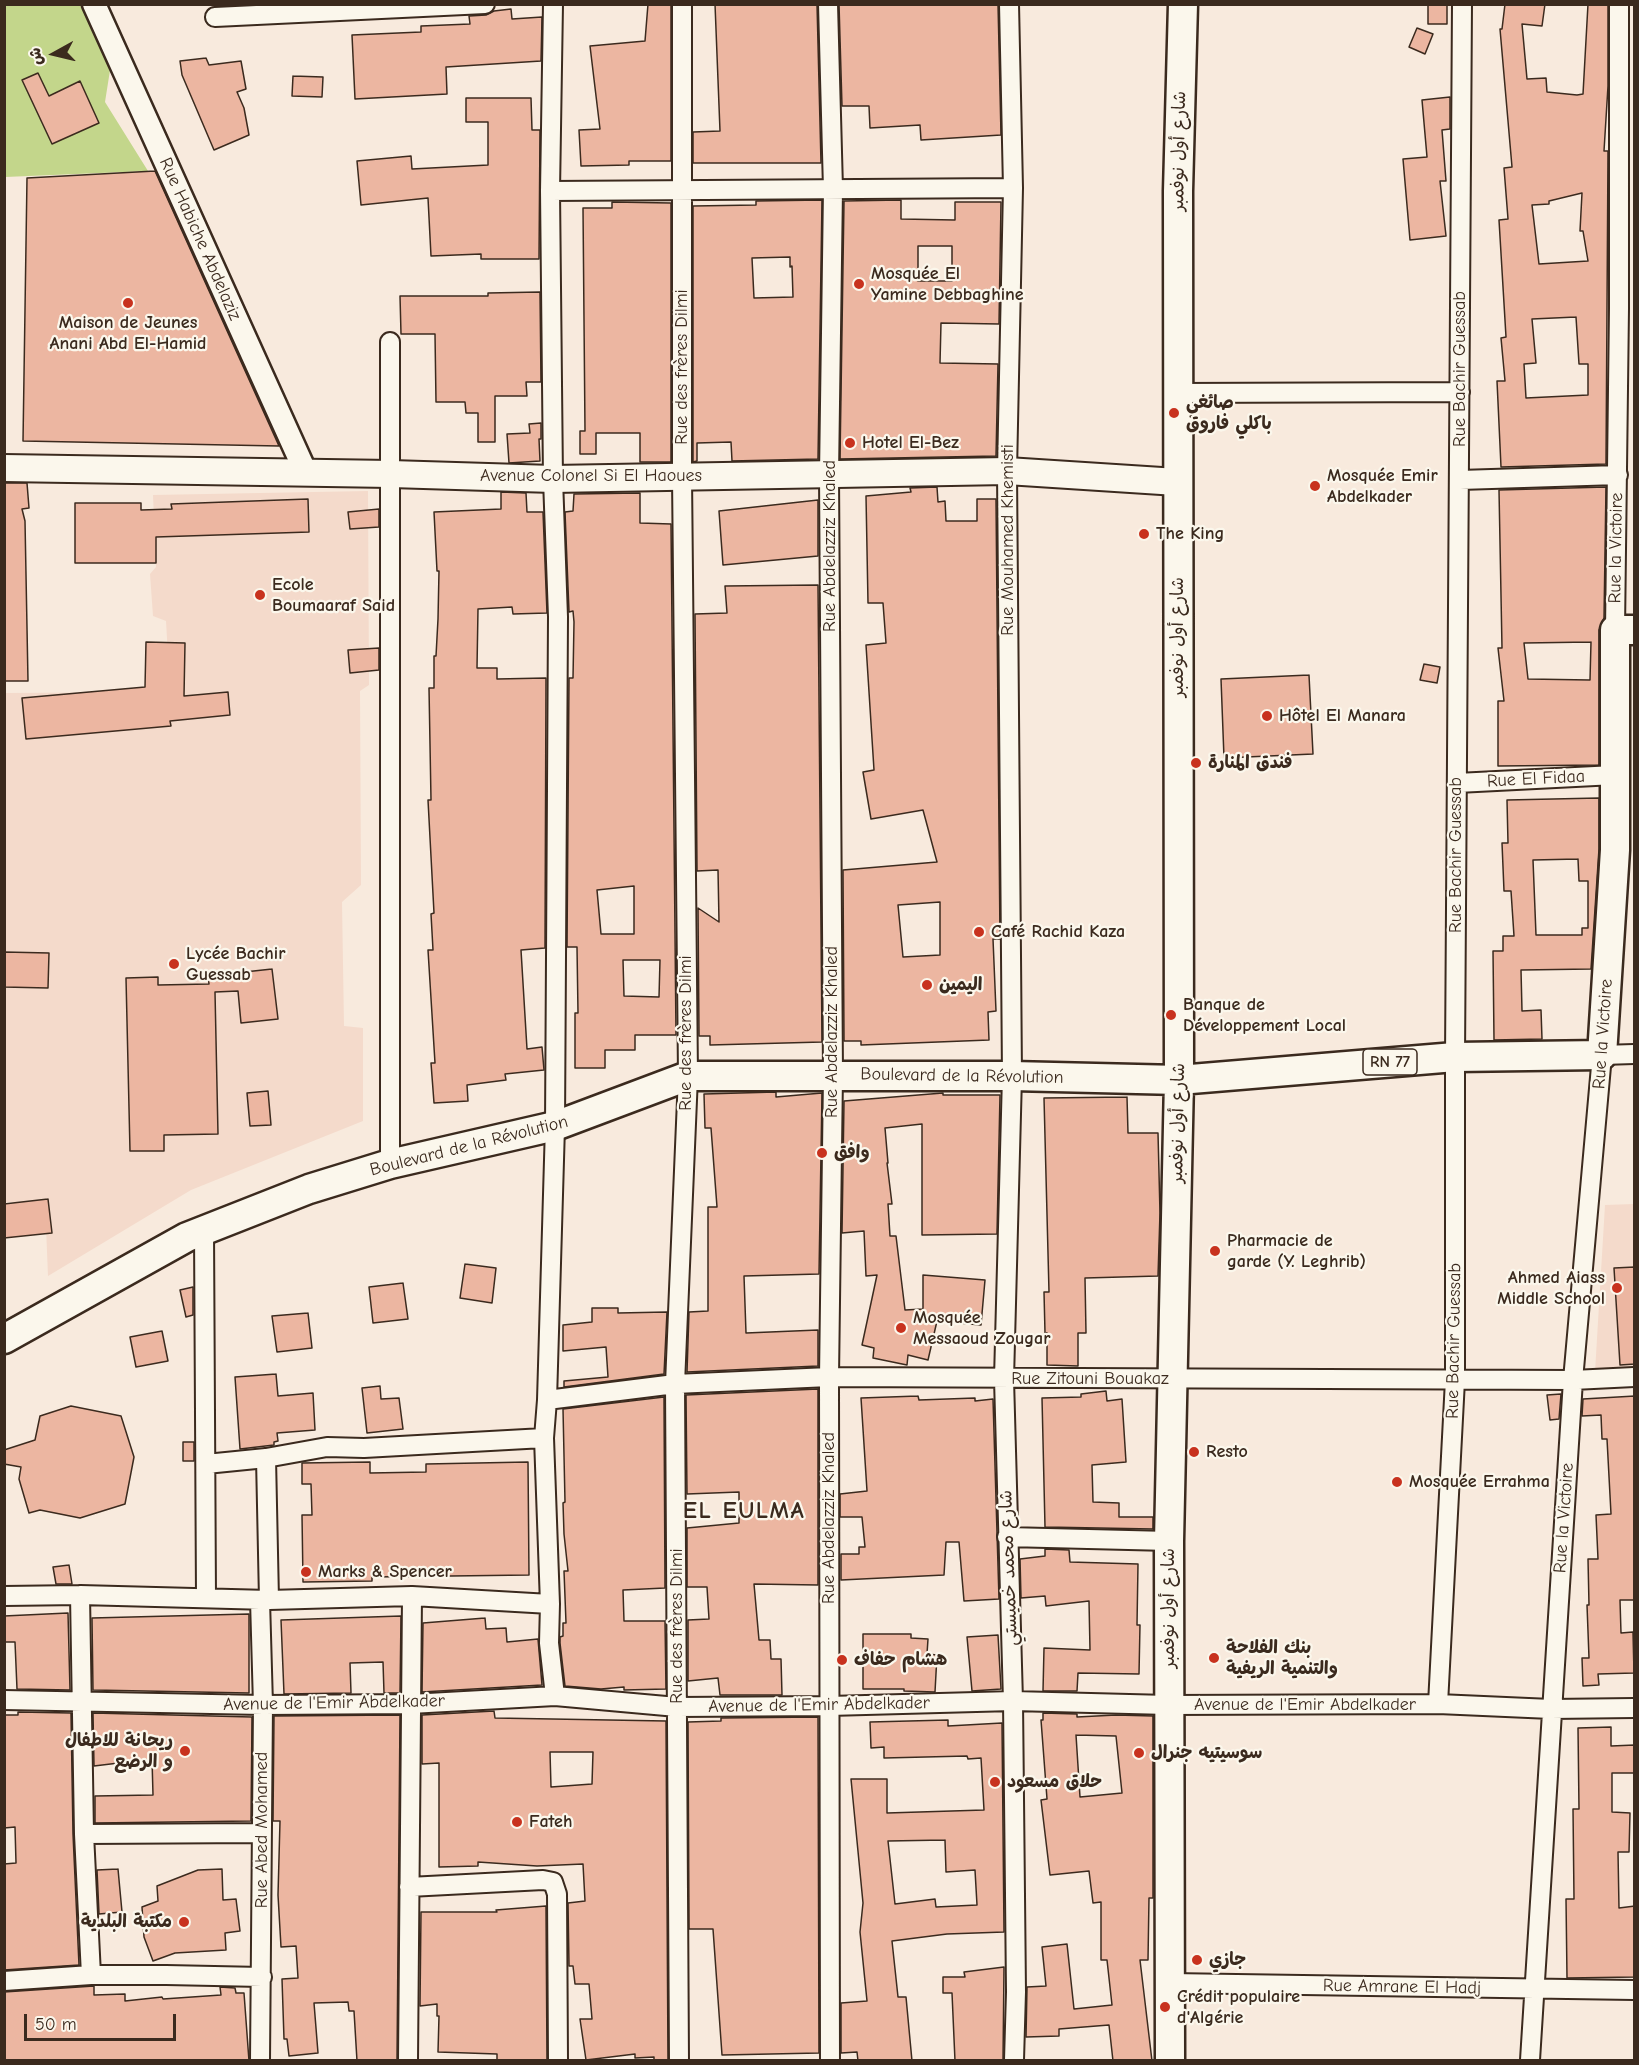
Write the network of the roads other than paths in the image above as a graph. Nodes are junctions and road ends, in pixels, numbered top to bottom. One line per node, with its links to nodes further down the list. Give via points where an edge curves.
1 (93, 4): 21 (street, Rue Habiche Abdelaziz)
2 (485, 4): 10 (street)
3 (553, 4): 14 (street)
4 (682, 4): 13 (street, Rue des frères Dilmi)
5 (828, 4): 12 (street, Rue Abdelazziz Khaled)
6 (1009, 4): 11 (street, Rue Mouhamed Khemisti)
7 (1183, 4): 18 (main road, شارع أول نوفمبر)
8 (1462, 4): 17 (street, Rue Bachir Guessab)
9 (1619, 4): 15 (street, Rue la Victoire)
10 (215, 17)
11 (1013, 188): 12 (street); 20 (street, Rue Mouhamed Khemisti)
12 (833, 189): 13 (street); 23 (street, Rue Abdelazziz Khaled)
13 (682, 190): 14 (street); 25 (street, Rue des frères Dilmi)
14 (550, 191): 26 (street)
15 (1627, 307): 24 (street, Rue la Victoire)
16 (390, 342): 22 (street)
17 (1460, 392): 18 (street); 27 (street, Rue Bachir Guessab)
18 (1177, 393): 28 (main road, شارع أول نوفمبر)
19 (4, 468): 21 (main road, Avenue Colonel Si El Haoues)
20 (1008, 471): 23 (main road, Avenue Colonel Si El Haoues); 28 (main road, Avenue Colonel Si El Haoues); 38 (street, Rue Mouhamed Khemisti)
21 (306, 473): 22 (main road, Avenue Colonel Si El Haoues)
22 (391, 474): 26 (main road, Avenue Colonel Si El Haoues); 41 (street)
23 (829, 475): 25 (main road, Avenue Colonel Si El Haoues); 36 (street, Rue Abdelazziz Khaled)
24 (1618, 475): 27 (street); 29 (street, Rue la Victoire)
25 (682, 476): 26 (main road, Avenue Colonel Si El Haoues); 37 (street, Rue des frères Dilmi)
26 (553, 478): 40 (street, via 558,617)
27 (1460, 480): 31 (street, Rue Bachir Guessab)
28 (1177, 482): 39 (main road, شارع أول نوفمبر)
29 (1625, 630): 30 (main road, Rue la Victoire)
30 (1615, 776): 31 (street, Rue El Fidaa); 32 (main road, Rue la Victoire)
31 (1457, 783): 35 (street, Rue Bachir Guessab)
32 (1625, 850): 33 (main road, Rue la Victoire)
33 (1602, 1054): 34 (street); 35 (main road, RN 77); 49 (street, Rue la Victoire)
34 (1635, 1054)
35 (1455, 1057): 39 (main road, RN 77); 48 (street, Rue Bachir Guessab)
36 (833, 1075): 37 (main road, Boulevard de la Révolution); 38 (main road, Boulevard de la Révolution); 44 (street, Rue Abdelazziz Khaled)
37 (688, 1076): 40 (main road, Boulevard de la Révolution); 50 (street, Rue des frères Dilmi)
38 (1012, 1076): 39 (main road, Boulevard de la Révolution); 46 (street, شارع محمد خميستي)
39 (1179, 1080): 47 (main road, شارع أول نوفمبر)
40 (555, 1126): 41 (main road, Boulevard de la Révolution); 51 (street)
41 (390, 1164): 42 (main road, Boulevard de la Révolution)
42 (204, 1230): 43 (main road, Boulevard de la Révolution); 54 (street)
43 (4, 1339)
44 (829, 1377): 46 (street, Rue Zitouni Bouakaz); 50 (street, Rue Zitouni Bouakaz); 71 (street, Rue Abdelazziz Khaled)
45 (1635, 1377): 49 (street, Rue Zitouni Bouakaz)
46 (1004, 1379): 47 (street, Rue Zitouni Bouakaz); 55 (street, شارع محمد خميستي)
47 (1172, 1379): 48 (street, Rue Zitouni Bouakaz); 56 (main road, شارع أول نوفمبر)
48 (1455, 1380): 49 (street, Rue Zitouni Bouakaz); 68 (street, Rue Bachir Guessab)
49 (1573, 1380): 74 (street, Rue la Victoire)
50 (675, 1384): 51 (street, Rue Zitouni Bouakaz); 72 (street, Rue des frères Dilmi)
51 (547, 1400): 52 (street)
52 (544, 1438): 53 (street, via 327,1447); 62 (street)
53 (266, 1458): 54 (street); 61 (street, Rue Abed Mohamed)
54 (206, 1464): 60 (street)
55 (1007, 1537): 56 (street); 66 (street, شارع محمد خميستي)
56 (1169, 1541): 70 (main road, شارع أول نوفمبر)
57 (80, 1595): 58 (street); 60 (street); 65 (street)
58 (4, 1596)
59 (412, 1596): 61 (street); 62 (street); 67 (street)
60 (206, 1598): 61 (street)
61 (264, 1600): 69 (street, Rue Abed Mohamed)
62 (550, 1604): 63 (street, via 549,1643)
63 (555, 1696): 67 (street, Avenue de l'Emir Abdelkader); 72 (street, Avenue de l'Emir Abdelkader)
64 (4, 1700): 65 (street, Avenue de l'Emir Abdelkader)
65 (81, 1701): 69 (street, Avenue de l'Emir Abdelkader); 76 (street)
66 (1013, 1701): 70 (street, Avenue de l'Emir Abdelkader); 71 (street, Avenue de l'Emir Abdelkader); 89 (street, شارع محمد خميستي)
67 (410, 1704): 69 (street, Avenue de l'Emir Abdelkader); 77 (street)
68 (1438, 1704): 70 (street, Avenue de l'Emir Abdelkader); 74 (street, Avenue de l'Emir Abdelkader)
69 (262, 1705): 75 (street, Rue Abed Mohamed)
70 (1168, 1705): 81 (main road, شارع أول نوفمبر)
71 (829, 1706): 72 (street, Avenue de l'Emir Abdelkader); 88 (street, Rue Abdelazziz Khaled)
72 (677, 1707): 87 (street, Rue des frères Dilmi)
73 (1635, 1708): 74 (street, Avenue de l'Emir Abdelkader)
74 (1551, 1709): 82 (street, Rue la Victoire)
75 (261, 1833): 76 (street); 79 (street, Rue Abed Mohamed)
76 (84, 1834): 78 (street)
77 (409, 1887): 85 (street); 86 (street, via 553,1882 557,1894)
78 (91, 1976): 79 (street); 80 (street)
79 (262, 1977): 84 (street, Rue Abed Mohamed)
80 (4, 1981)
81 (1170, 1983): 82 (street, Rue Amrane El Hadj); 90 (main road, شارع أول نوفمبر)
82 (1534, 1989): 83 (street, Rue Amrane El Hadj); 91 (street, Rue la Victoire)
83 (1635, 1990)
84 (260, 2061)
85 (408, 2061)
86 (558, 2061)
87 (679, 2061)
88 (830, 2061)
89 (1014, 2061)
90 (1170, 2061)
91 (1530, 2061)

